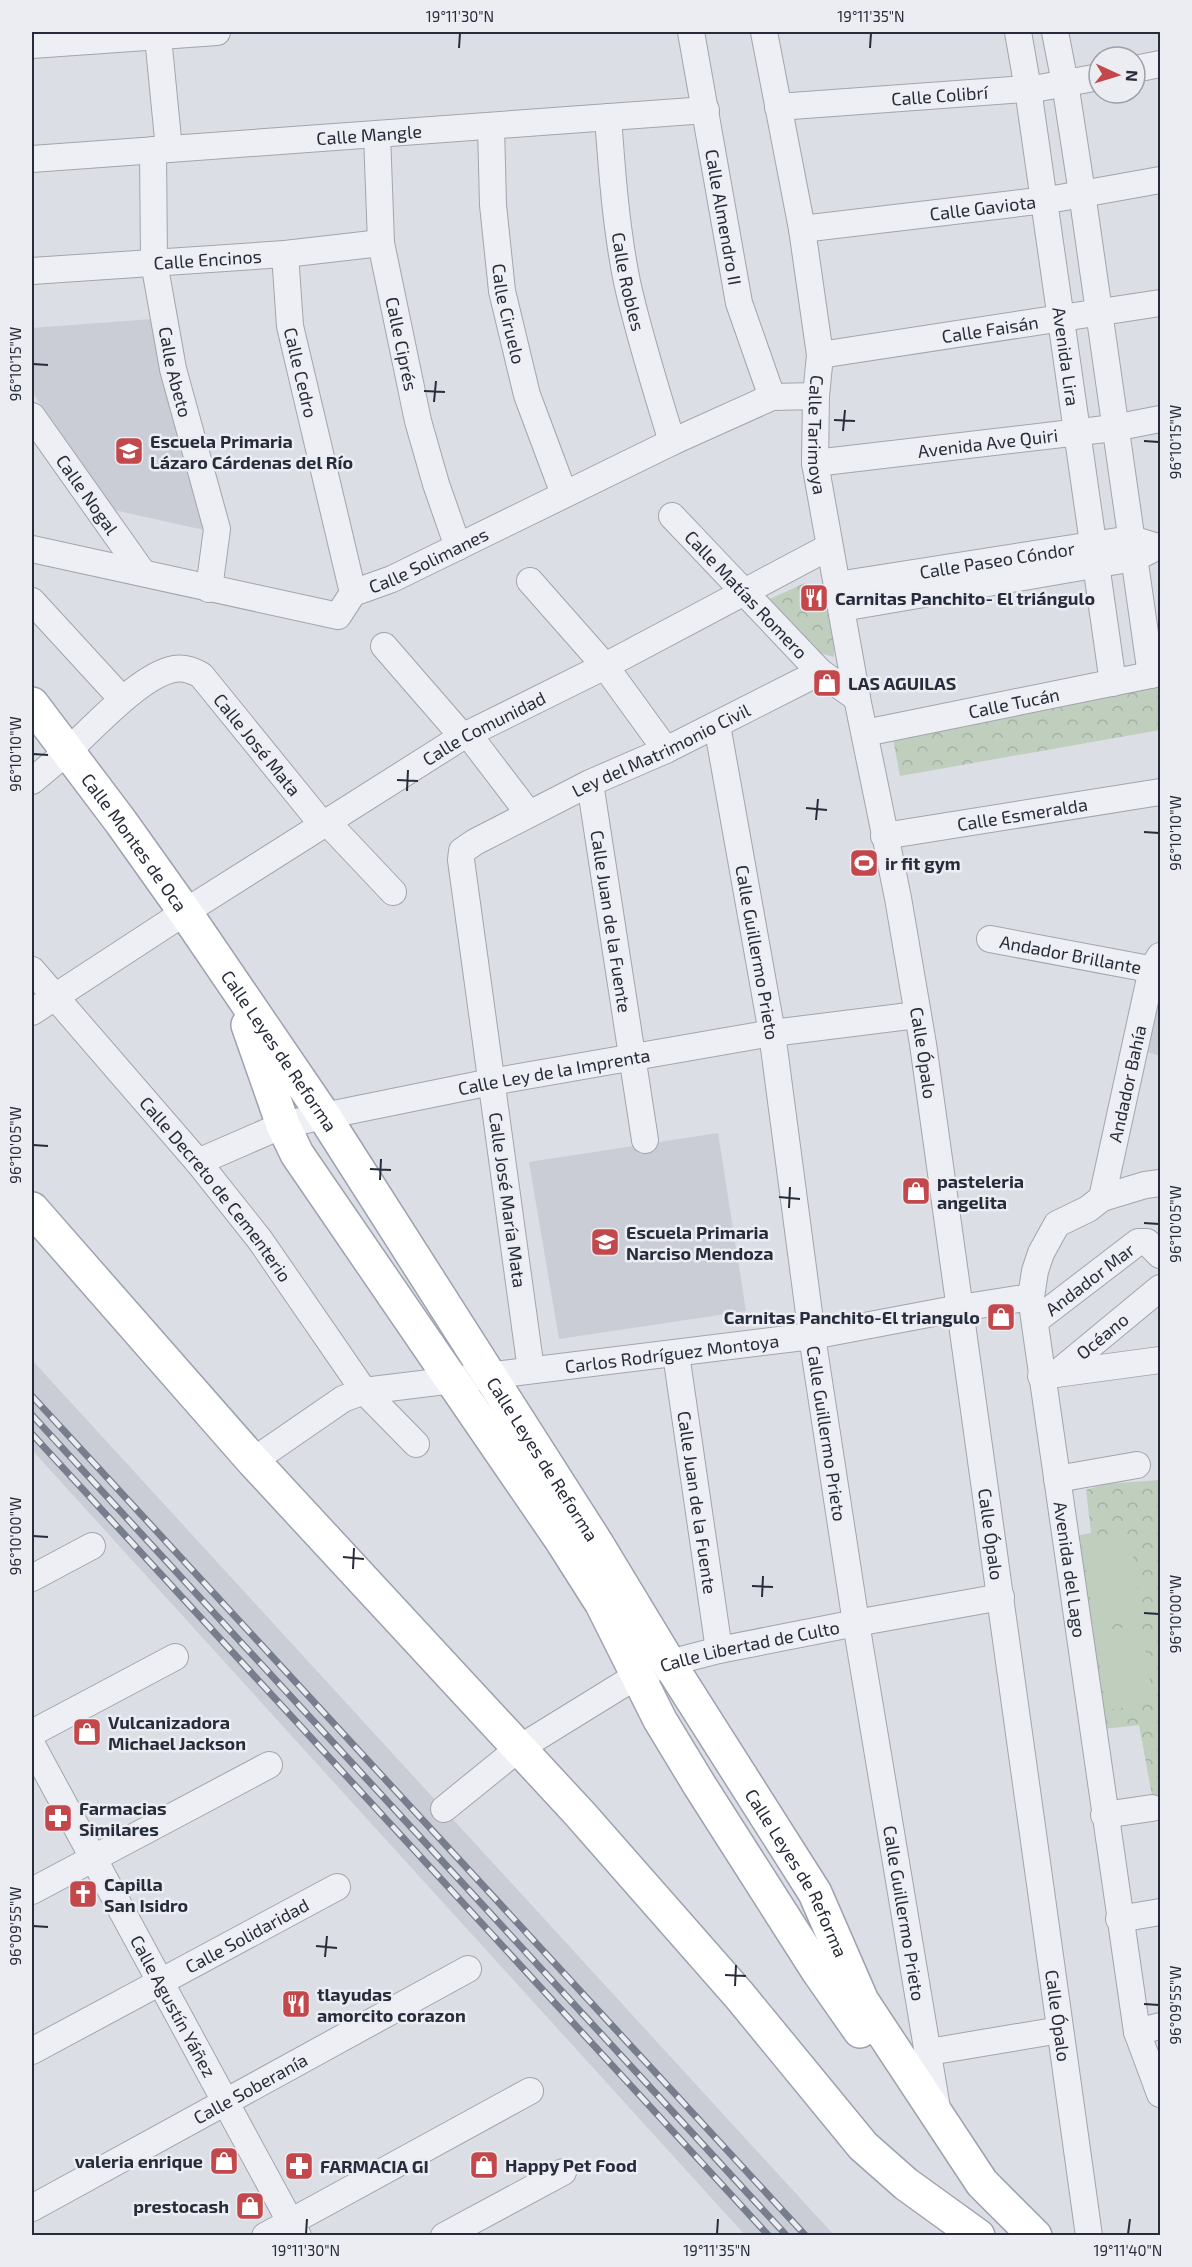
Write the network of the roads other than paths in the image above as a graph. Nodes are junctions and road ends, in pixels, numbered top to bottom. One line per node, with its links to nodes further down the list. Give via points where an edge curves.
1 (217, 32): 6 (street)
2 (691, 32): 13 (street, Calle Almendro II)
3 (764, 32): 12 (street, Calle Tarimoya)
4 (1018, 32): 11 (street, Avenida Lira)
5 (1055, 32): 10 (street)
6 (171, 34): 7 (street); 17 (street, Calle Abeto)
7 (68, 37): 8 (street)
8 (32, 45)
9 (1087, 79): 10 (street, Calle Colibrí)
10 (1065, 83): 11 (street, Calle Colibrí); 20 (street)
11 (1028, 89): 12 (street, Calle Colibrí); 21 (street, Avenida Lira)
12 (778, 107): 22 (street, Calle Tarimoya)
13 (706, 110): 14 (street, Calle Mangle); 32 (street, Calle Almendro II, via 739,303)
14 (608, 117): 15 (street, Calle Mangle); 37 (street, Calle Robles, via 627,280)
15 (490, 126): 16 (street, Calle Mangle); 39 (street, Calle Ciruelo, via 501,291 527,395)
16 (377, 134): 17 (street, Calle Mangle); 23 (street, Calle Ciprés)
17 (161, 150): 18 (street, Calle Mangle); 25 (street, Calle Abeto)
18 (32, 159)
19 (1161, 180): 20 (street, Calle Gaviota)
20 (1082, 193): 21 (street, Calle Gaviota); 28 (street)
21 (1044, 200): 22 (street, Calle Gaviota); 29 (street, Avenida Lira)
22 (802, 229): 30 (street, Calle Tarimoya)
23 (381, 243): 24 (street, Calle Encinos); 42 (street, Calle Ciprés, via 418,421)
24 (285, 254): 25 (street, Calle Encinos); 51 (street, Calle Cedro, via 290,326)
25 (154, 262): 26 (street, Calle Encinos); 49 (street, Calle Abeto, via 173,369 217,529)
26 (32, 271)
27 (1161, 303): 28 (street, Calle Faisán)
28 (1098, 313): 29 (street, Calle Faisán); 35 (street)
29 (1061, 318): 30 (street, Calle Faisán); 36 (street, Avenida Lira)
30 (820, 354): 31 (street, Calle Tarimoya)
31 (816, 396): 32 (street, Calle Solimanes); 38 (street, Calle Tarimoya)
32 (772, 397): 37 (street, Calle Solimanes)
33 (32, 416): 47 (street, Calle Nogal)
34 (1161, 419): 35 (street, Avenida Ave Quiri)
35 (1114, 428): 36 (street, Avenida Ave Quiri); 45 (street)
36 (1077, 432): 38 (street, Avenida Ave Quiri); 46 (street, Avenida Lira)
37 (672, 442): 39 (street, Calle Solimanes)
38 (815, 463): 43 (street, Calle Tarimoya)
39 (564, 494): 42 (street, Calle Solimanes)
40 (672, 516): 50 (street, Calle Matías Romero)
41 (1159, 546): 45 (street, Calle Paseo Cóndor)
42 (458, 547): 51 (street, Calle Solimanes)
43 (829, 547): 50 (street, Calle Comunidad); 52 (street, Calle Tarimoya)
44 (32, 549): 47 (street, Calle Solimanes)
45 (1133, 549): 46 (street, Calle Paseo Cóndor); 57 (street)
46 (1095, 555): 52 (street, Calle Paseo Cóndor); 58 (street, Avenida Lira)
47 (143, 573): 49 (street, Calle Solimanes)
48 (530, 581): 55 (street)
49 (210, 589): 51 (street, Calle Solimanes, via 338,616)
50 (746, 592): 55 (street, Calle Comunidad); 56 (street, Calle Matías Romero)
51 (353, 593)
52 (839, 596): 59 (street, Calle Tarimoya)
53 (32, 601): 60 (street)
54 (384, 646): 64 (street)
55 (605, 666): 64 (street, Calle Comunidad); 65 (street)
56 (820, 672): 59 (street); 62 (street, Ley del Matrimonio Civil)
57 (1156, 674): 58 (street, Calle Tucán)
58 (1113, 683): 63 (street, Calle Tucán)
59 (857, 698): 63 (street, Calle Tarimoya)
60 (122, 699): 66 (street); 71 (street, Calle José Mata, via 163,672 191,669 201,675)
61 (32, 704): 66 (main road, Calle Montes de Oca)
62 (717, 724): 65 (street, Ley del Matrimonio Civil); 83 (street, Calle Guillermo Prieto)
63 (865, 733): 72 (street, Calle Tarimoya)
64 (465, 736): 70 (street); 71 (street, Calle Comunidad)
65 (666, 750): 68 (street, Ley del Matrimonio Civil)
66 (66, 752): 67 (street); 75 (main road, Calle Montes de Oca)
67 (32, 781)
68 (590, 783): 70 (street, Ley del Matrimonio Civil); 84 (street, Calle Juan de la Fuente)
69 (1161, 792): 72 (street, Calle Esmeralda)
70 (529, 814): 73 (street, Ley del Matrimonio Civil)
71 (324, 823): 74 (street); 75 (street, Calle Comunidad)
72 (884, 836): 82 (street, Calle Ópalo)
73 (462, 851): 85 (street, Calle José María Mata)
74 (393, 891)
75 (184, 912): 79 (main road, Calle Montes de Oca); 80 (street, Calle Comunidad)
76 (990, 939): 77 (street, Andador Brillante)
77 (1158, 965): 91 (street, Andador Bahía)
78 (32, 969): 80 (street, Calle Decreto de Cementerio)
79 (234, 983): 86 (main road, Calle Leyes de Reforma); 87 (main road, Calle Leyes de Reforma)
80 (54, 997): 81 (street, Calle Comunidad); 89 (street, Calle Decreto de Cementerio)
81 (32, 1012)
82 (917, 1015): 83 (street, Calle Ley de la Imprenta); 95 (street, Calle Ópalo)
83 (772, 1033): 84 (street, Calle Ley de la Imprenta); 97 (street, Calle Guillermo Prieto)
84 (633, 1058): 85 (street, Calle Ley de la Imprenta); 88 (street, Calle Juan de la Fuente)
85 (491, 1082): 86 (street, Calle Ley de la Imprenta); 100 (street, Calle José María Mata)
86 (324, 1116): 87 (street, Calle Ley de la Imprenta); 102 (main road, Calle Leyes de Reforma)
87 (283, 1125): 89 (street, Calle Ley de la Imprenta); 103 (main road, Calle Leyes de Reforma, via 322,1192)
88 (645, 1140)
89 (198, 1162): 104 (street, Calle Decreto de Cementerio, via 260,1240)
90 (1161, 1183): 91 (street, Avenida del Lago)
91 (1102, 1198): 96 (street, Avenida del Lago, via 1058,1224 1035,1271)
92 (32, 1209): 106 (main road)
93 (1154, 1248): 96 (street, Andador Mar, via 1138,1242)
94 (1161, 1288): 101 (street, Océano)
95 (960, 1308): 96 (street, Carlos Rodríguez Montoya); 97 (street, Carlos Rodríguez Montoya); 111 (street, Calle Ópalo)
96 (1033, 1309): 101 (street, Avenida del Lago)
97 (812, 1336): 98 (street, Carlos Rodríguez Montoya); 112 (street, Calle Guillermo Prieto)
98 (676, 1354): 100 (street, Carlos Rodríguez Montoya); 113 (street, Calle Juan de la Fuente)
99 (1161, 1360): 101 (street)
100 (531, 1370): 102 (street, Carlos Rodríguez Montoya)
101 (1049, 1375): 108 (street, Avenida del Lago)
102 (491, 1377): 103 (street, Carlos Rodríguez Montoya); 115 (main road, Calle Leyes de Reforma)
103 (453, 1381): 104 (street, Carlos Rodríguez Montoya); 116 (main road, Calle Leyes de Reforma, via 590,1586)
104 (364, 1391): 105 (street, Calle Decreto de Cementerio); 106 (street, Carlos Rodríguez Montoya, via 343,1399)
105 (416, 1444)
106 (253, 1461): 119 (main road)
107 (1137, 1465): 108 (street)
108 (1057, 1479): 123 (street, Avenida del Lago)
109 (92, 1546): 110 (street)
110 (32, 1578)
111 (1001, 1597): 112 (street, Calle Libertad de Culto); 132 (street, Calle Ópalo)
112 (856, 1623): 113 (street, Calle Libertad de Culto); 134 (street, Calle Guillermo Prieto)
113 (718, 1650): 115 (street, Calle Libertad de Culto)
114 (175, 1657): 117 (street)
115 (669, 1663): 116 (street, Calle Libertad de Culto); 138 (main road, Calle Leyes de Reforma, via 815,1893 862,2001)
116 (638, 1675): 119 (street, Calle Libertad de Culto); 138 (main road, Calle Leyes de Reforma, via 700,1786 818,1971)
117 (32, 1733)
118 (32, 1745): 124 (street, Calle Agustín Yáñez)
119 (518, 1749): 122 (street, Calle Libertad de Culto); 144 (main road, via 739,1995 863,2146 906,2184)
120 (269, 1765): 124 (street)
121 (1152, 1808): 123 (street)
122 (444, 1809)
123 (1104, 1815): 128 (street, Avenida del Lago)
124 (93, 1858): 126 (street); 130 (street, Calle Agustín Yáñez)
125 (337, 1887): 130 (street, Calle Solidaridad)
126 (32, 1891)
127 (1161, 1912): 128 (street)
128 (1119, 1919): 131 (street, Avenida del Lago)
129 (468, 1968): 137 (street, Calle Soberanía)
130 (159, 1981): 133 (street, Calle Solidaridad); 137 (street, Calle Agustín Yáñez)
131 (1149, 2029): 136 (street, Avenida del Lago)
132 (1060, 2030): 134 (street); 147 (street, Calle Ópalo)
133 (32, 2050)
134 (929, 2052): 138 (street, Calle Guillermo Prieto)
135 (530, 2091): 141 (street)
136 (1161, 2094)
137 (226, 2103): 140 (street, Calle Soberanía); 141 (street, Calle Agustín Yáñez)
138 (937, 2128): 145 (main road, Calle Leyes de Reforma); 146 (main road, Calle Leyes de Reforma, via 982,2183)
139 (563, 2172): 143 (street)
140 (32, 2208)
141 (295, 2228): 142 (street)
142 (265, 2235)
143 (444, 2235)
144 (978, 2235)
145 (999, 2235)
146 (1035, 2235)
147 (1089, 2235)

